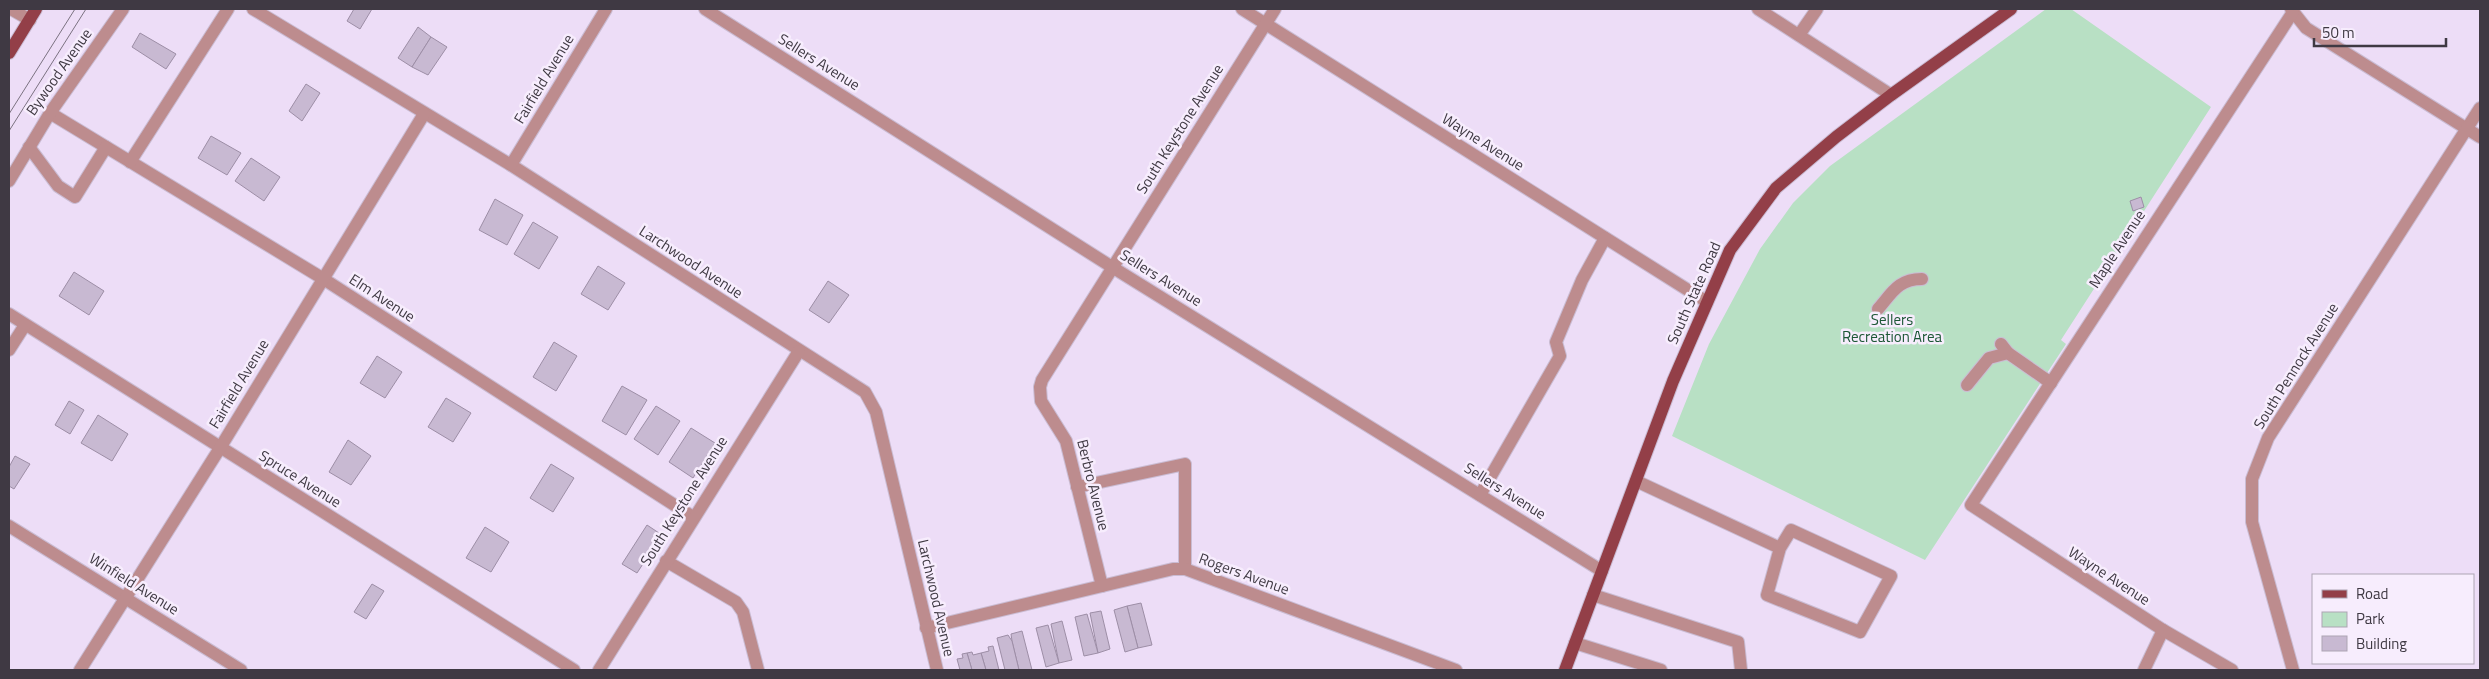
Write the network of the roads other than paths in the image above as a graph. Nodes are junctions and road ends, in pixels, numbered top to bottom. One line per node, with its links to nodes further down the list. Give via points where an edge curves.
1 (11, 9): 13 (street)
2 (123, 9): 19 (street, Bywood Avenue)
3 (228, 9): 25 (street)
4 (253, 9): 20 (street, Larchwood Avenue)
5 (606, 9): 26 (street, Fairfield Avenue)
6 (705, 9): 29 (street, Sellers Avenue)
7 (1242, 9): 14 (street, Wayne Avenue)
8 (1275, 9): 14 (street, South Keystone Avenue)
9 (1758, 9): 15 (street)
10 (1817, 9): 15 (street)
11 (2011, 9): 17 (main road, South State Road)
12 (2292, 10): 21 (street, via 2306,28); 38 (street, Maple Avenue)
13 (33, 14): 16 (main road)
14 (1267, 24): 28 (street, Wayne Avenue); 29 (street, South Keystone Avenue)
15 (1799, 35): 17 (street)
16 (9, 53)
17 (1891, 95): 32 (main road, South State Road, via 1776,188 1730,250)
18 (2480, 108): 21 (street, South Pennock Avenue)
19 (50, 113): 23 (street, Bywood Avenue); 24 (street, Elm Avenue)
20 (424, 114): 26 (street, Larchwood Avenue); 30 (street, Fairfield Avenue)
21 (2466, 128): 22 (street); 69 (street, South Pennock Avenue, via 2268,438 2252,479 2252,522)
22 (2480, 137)
23 (29, 147): 24 (street, via 58,186 75,197); 27 (street, Bywood Avenue)
24 (106, 148): 25 (street, Elm Avenue)
25 (130, 162): 30 (street, Elm Avenue)
26 (511, 165): 37 (street, Larchwood Avenue)
27 (9, 182)
28 (1605, 238): 32 (street, Wayne Avenue); 43 (street, via 1582,280 1556,342 1560,356)
29 (1112, 267): 42 (street, Berbro Avenue, via 1040,387 1041,401 1066,441); 43 (street, Sellers Avenue)
30 (322, 278): 40 (street, Fairfield Avenue); 45 (street, Elm Avenue)
31 (1922, 279): 33 (street, via 1910,279 1897,286)
32 (1706, 302): 41 (main road, South State Road)
33 (1878, 309)
34 (9, 314): 35 (street, Spruce Avenue)
35 (25, 325): 36 (street); 40 (street, Spruce Avenue)
36 (9, 350)
37 (799, 351): 45 (street, South Keystone Avenue); 54 (street, Larchwood Avenue, via 865,392 871,400)
38 (2051, 383): 39 (street, via 2004,349 1989,358); 44 (street, Maple Avenue)
39 (1967, 386)
40 (220, 448): 53 (street, Fairfield Avenue); 59 (street, Spruce Avenue)
41 (1636, 481): 47 (street); 50 (main road, South State Road)
42 (1077, 487): 49 (street, via 1185,464); 51 (street, Berbro Avenue)
43 (1480, 495): 50 (street, Sellers Avenue)
44 (1971, 505): 55 (street, Wayne Avenue)
45 (693, 517): 48 (street, South Keystone Avenue)
46 (9, 526): 53 (street, Winfield Avenue)
47 (1780, 548): 47 (street, via 1792,530 1892,576 1860,632 1767,595)
48 (666, 561): 60 (street, South Keystone Avenue); 61 (street, via 736,602 743,612)
49 (1185, 569): 51 (street, Rogers Avenue); 63 (street, Rogers Avenue)
50 (1602, 571): 52 (main road, South State Road)
51 (1102, 586): 54 (street, Rogers Avenue)
52 (1593, 594): 56 (main road, South State Road); 66 (street, via 1738,642)
53 (125, 597): 57 (street, Fairfield Avenue); 58 (street, Winfield Avenue)
54 (926, 628): 62 (street, Larchwood Avenue)
55 (2163, 630): 67 (street); 68 (street, Wayne Avenue)
56 (1575, 643): 64 (main road, South State Road); 65 (street)
57 (80, 670)
58 (241, 670)
59 (574, 670)
60 (600, 670)
61 (758, 670)
62 (937, 670)
63 (1456, 670)
64 (1565, 670)
65 (1661, 670)
66 (1742, 670)
67 (2144, 670)
68 (2232, 670)
69 (2293, 670)

